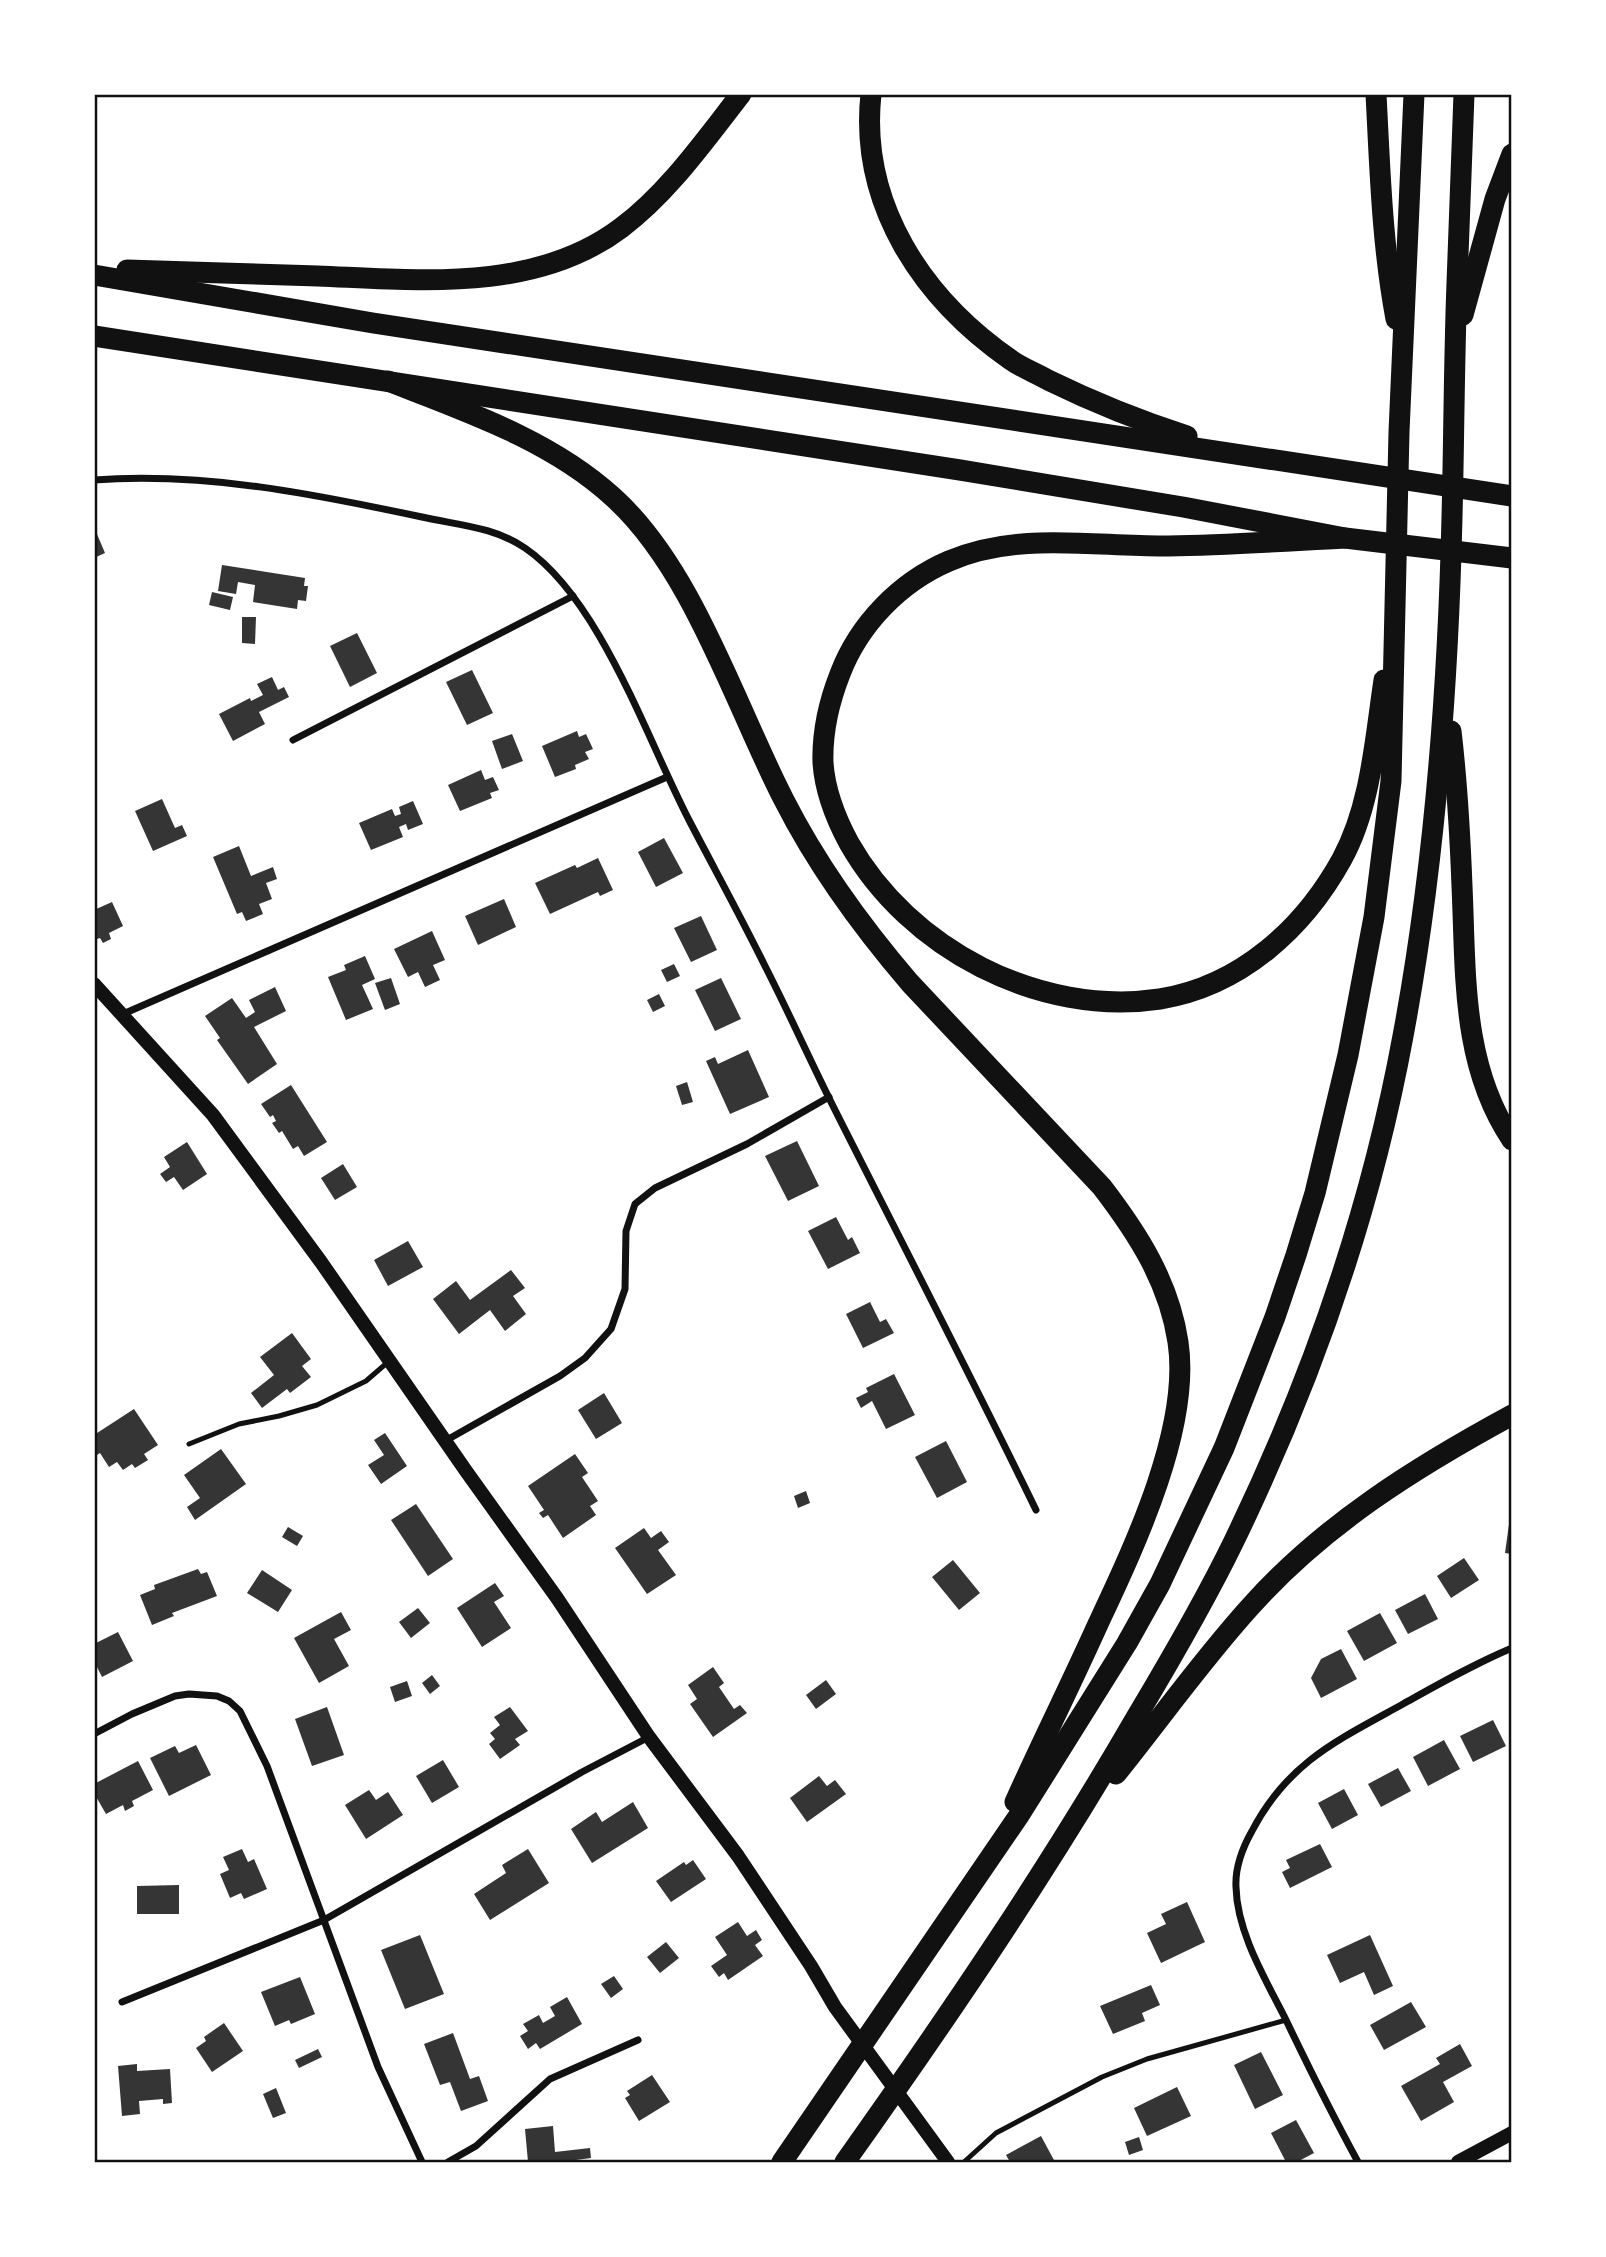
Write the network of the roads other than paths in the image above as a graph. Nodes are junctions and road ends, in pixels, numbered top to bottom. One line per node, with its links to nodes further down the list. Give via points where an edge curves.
1 (741, 94): 7 (highway, via 643,209 597,243 547,264 491,276 427,280)
2 (870, 94): 13 (highway, via 869,143 890,222 911,261 968,328 1013,362 1064,388 1161,428)
3 (1376, 94): 11 (highway, via 1386,263)
4 (1414, 94): 11 (highway)
5 (1465, 94): 10 (highway)
6 (1511, 154): 10 (highway)
7 (94, 268)
8 (94, 275): 13 (highway, via 373,323)
9 (94, 336): 12 (highway)
10 (1456, 341): 20 (highway)
11 (1403, 354): 18 (highway)
12 (388, 381): 16 (highway, via 973,472); 36 (highway, via 539,447 613,497 639,526 683,590 784,800 831,880 910,984 1102,1187 1142,1244 1167,1296 1178,1343 1180,1379 1154,1492 1119,1580)
13 (1253, 456): 15 (highway)
14 (94, 480): 19 (street, via 173,477 221,481 488,531 528,550)
15 (1509, 496)
16 (1345, 538): 17 (highway); 18 (highway, via 1169,546 1014,544 927,571 894,595 866,627 832,694 823,766 830,799 860,862 883,892 940,941 1014,982 1054,995 1127,1002 1163,998 1231,974 1262,956 1294,927 1344,855 1362,808)
17 (1511, 558)
18 (1396, 575): 36 (highway, via 1394,734 1384,849 1346,1067 1296,1255 1224,1448 1160,1584 1092,1701)
19 (573, 596): 21 (street); 22 (street, via 619,674)
20 (1445, 673): 26 (highway, via 1471,1033 1483,1083); 35 (highway, via 1434,816 1410,995 1381,1139 1354,1233 1291,1410 1234,1542)
21 (293, 740)
22 (667, 777): 24 (street); 25 (street)
23 (94, 984): 24 (main road)
24 (123, 1014): 27 (main road, via 219,1124)
25 (829, 1097): 29 (street, via 747,1144 655,1188 635,1204 626,1231 625,1289 611,1329 585,1358 560,1376); 31 (street)
26 (1511, 1140)
27 (390, 1360): 29 (main road); 30 (lane, via 366,1381 317,1405 239,1424)
28 (1511, 1415): 35 (highway, via 1373,1498 1290,1567 1219,1642)
29 (445, 1440): 34 (main road)
30 (189, 1444)
31 (1036, 1510)
32 (1511, 1648): 39 (street, via 1335,1740 1289,1779 1258,1819 1247,1840 1236,1884 1241,1917 1259,1966)
33 (94, 1734): 37 (street, via 175,1696 203,1693 229,1701 240,1711 267,1766)
34 (649, 1737): 37 (street); 46 (main road, via 738,1856 835,2007)
35 (1066, 1835): 45 (highway, via 952,2010)
36 (984, 1868): 44 (highway)
37 (324, 1920): 38 (street); 42 (street, via 378,2067)
38 (122, 2002)
39 (1286, 2020): 47 (lane, via 1147,2059 1102,2077 996,2133); 48 (street)
40 (638, 2040): 43 (street, via 550,2079 476,2146)
41 (1511, 2133): 49 (main road)
42 (422, 2162)
43 (448, 2162)
44 (782, 2162)
45 (845, 2162)
46 (948, 2162)
47 (964, 2162)
48 (1357, 2162)
49 (1458, 2162)

